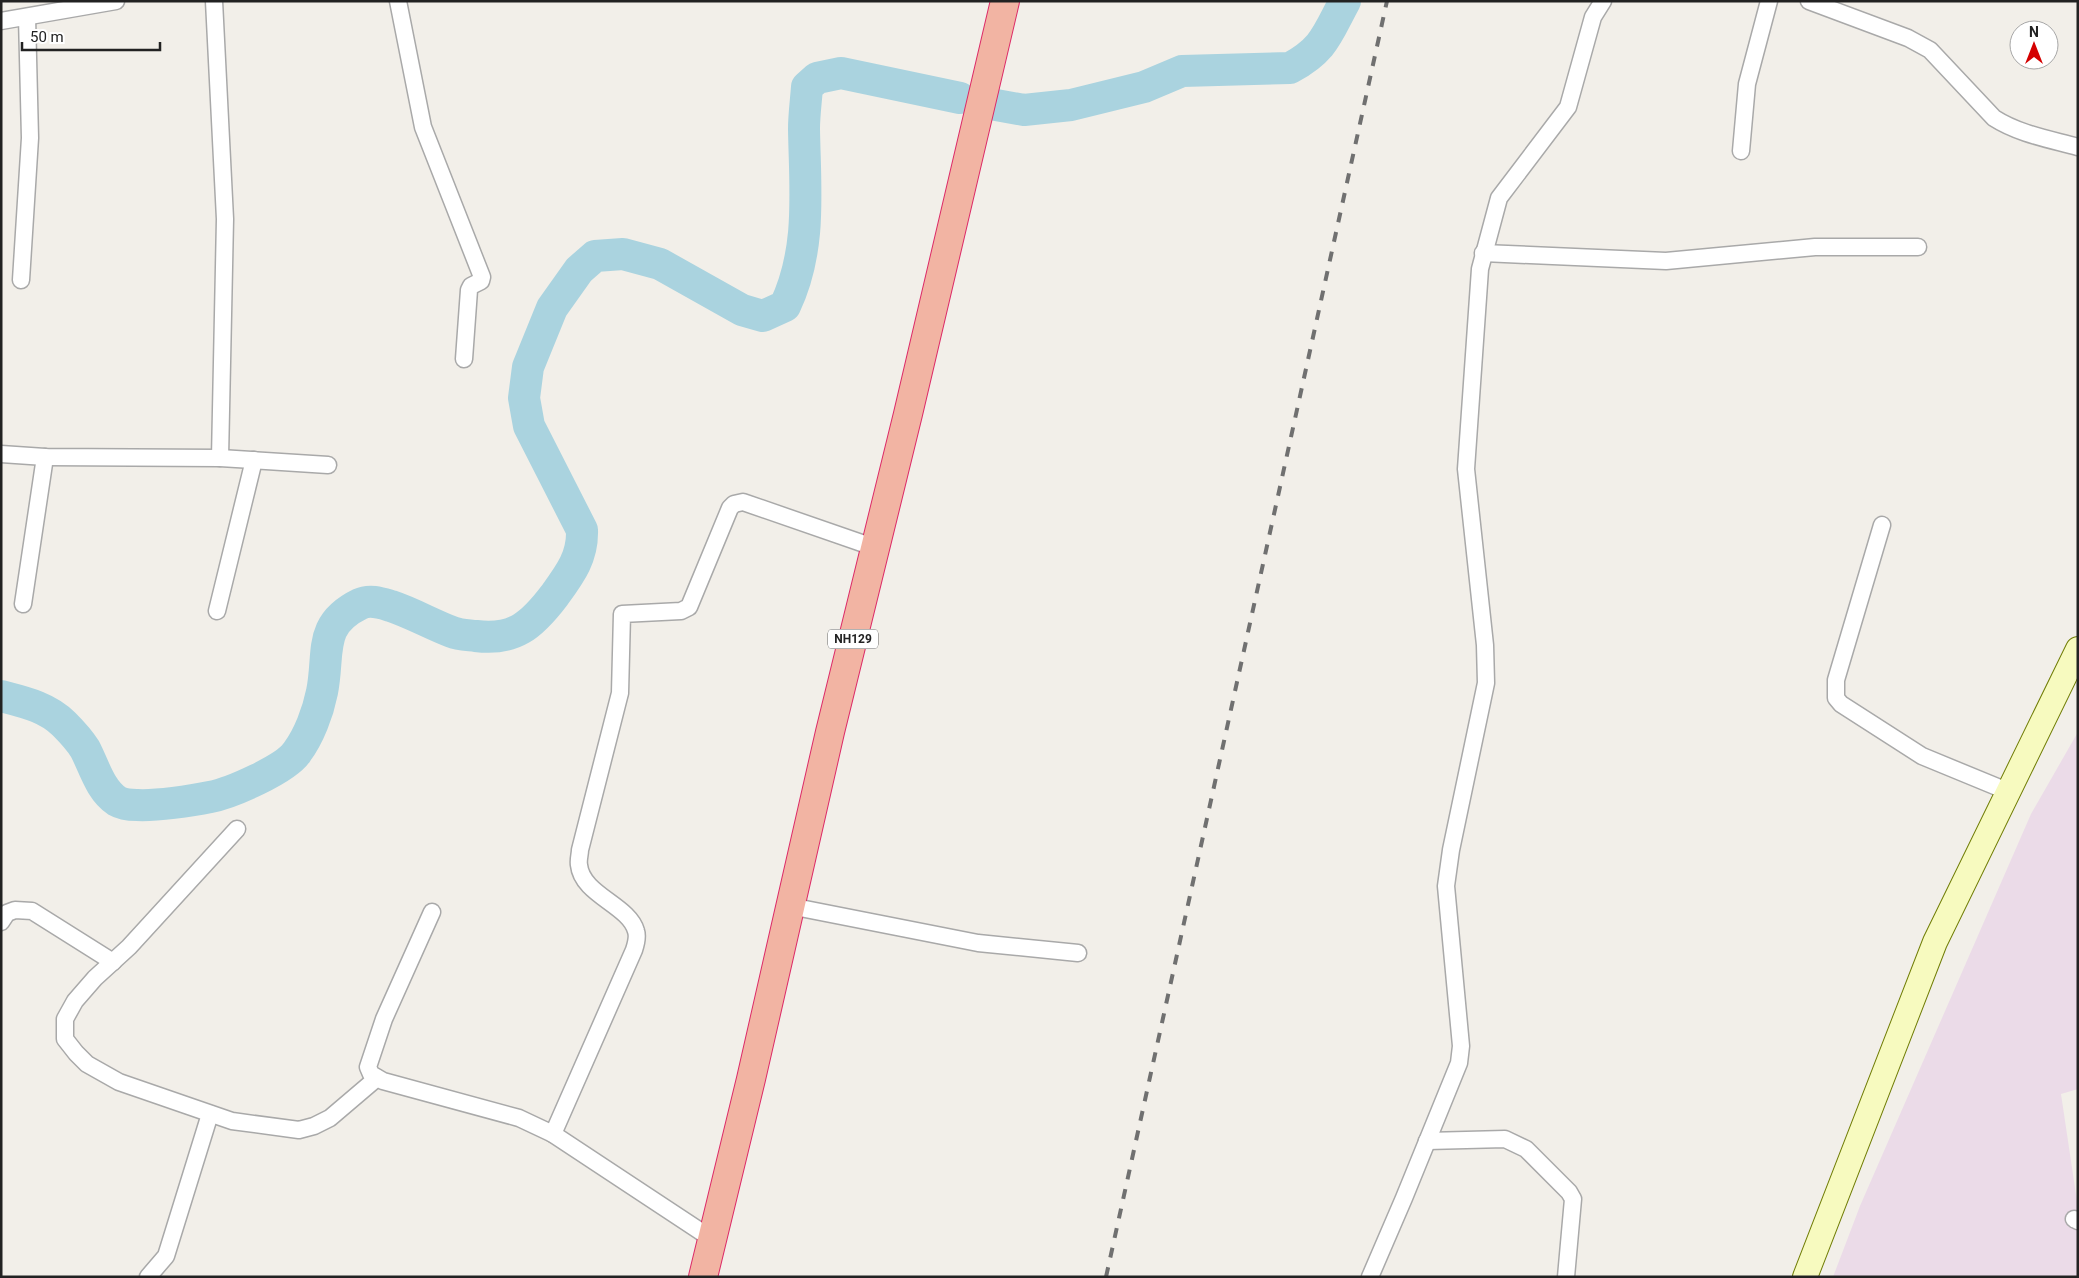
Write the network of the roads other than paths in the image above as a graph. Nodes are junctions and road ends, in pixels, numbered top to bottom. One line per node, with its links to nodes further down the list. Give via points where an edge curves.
1 (116, 1): 9 (street)
2 (214, 1): 19 (street, via 226,219)
3 (398, 1): 16 (street, via 423,127 482,277 469,290)
4 (1005, 1): 23 (highway, NH129)
5 (1603, 1): 14 (street, via 1593,17 1568,107 1499,198)
6 (1769, 1): 12 (street, via 1747,84)
7 (1809, 1): 8 (street)
8 (1846, 8): 11 (street, via 1930,50 2004,125)
9 (27, 17): 10 (street); 15 (street, via 30,138)
10 (1, 21)
11 (2078, 147)
12 (1740, 151)
13 (1918, 247): 14 (street, via 1815,247 1666,261)
14 (1483, 254): 37 (street, via 1466,469 1485,645 1486,683 1447,876 1461,1046 1459,1063)
15 (21, 280)
16 (464, 359)
17 (1, 454): 18 (street)
18 (45, 457): 19 (street); 24 (street)
19 (220, 458): 20 (street)
20 (254, 460): 21 (street); 25 (street)
21 (328, 465)
22 (1882, 525): 27 (street, via 1836,680 1836,698 1912,750)
23 (876, 548): 29 (highway, NH129); 36 (street, via 743,502 734,504 689,607 680,611 622,614 620,693 578,866 594,890 631,920 637,933 634,950)
24 (23, 604)
25 (217, 611)
26 (2078, 649): 27 (main road)
27 (2007, 791): 43 (main road, via 1935,942)
28 (237, 829): 33 (street)
29 (790, 906): 32 (street, via 978,943); 38 (highway, NH129)
30 (432, 912): 34 (street, via 384,1019 368,1067 370,1074)
31 (1, 922): 33 (street, via 15,910 32,911)
32 (1078, 953)
33 (113, 962): 35 (street, via 75,1001 65,1019 66,1039 87,1064 119,1082)
34 (377, 1078): 35 (street, via 330,1118 299,1130 232,1122); 36 (street, via 520,1118)
35 (210, 1114): 39 (street, via 166,1256)
36 (553, 1134): 38 (street)
37 (1428, 1141): 41 (street); 42 (street, via 1493,1138 1526,1149 1569,1192 1572,1199)
38 (712, 1239): 40 (highway, NH129)
39 (148, 1277)
40 (703, 1277)
41 (1370, 1277)
42 (1566, 1277)
43 (1804, 1277)

